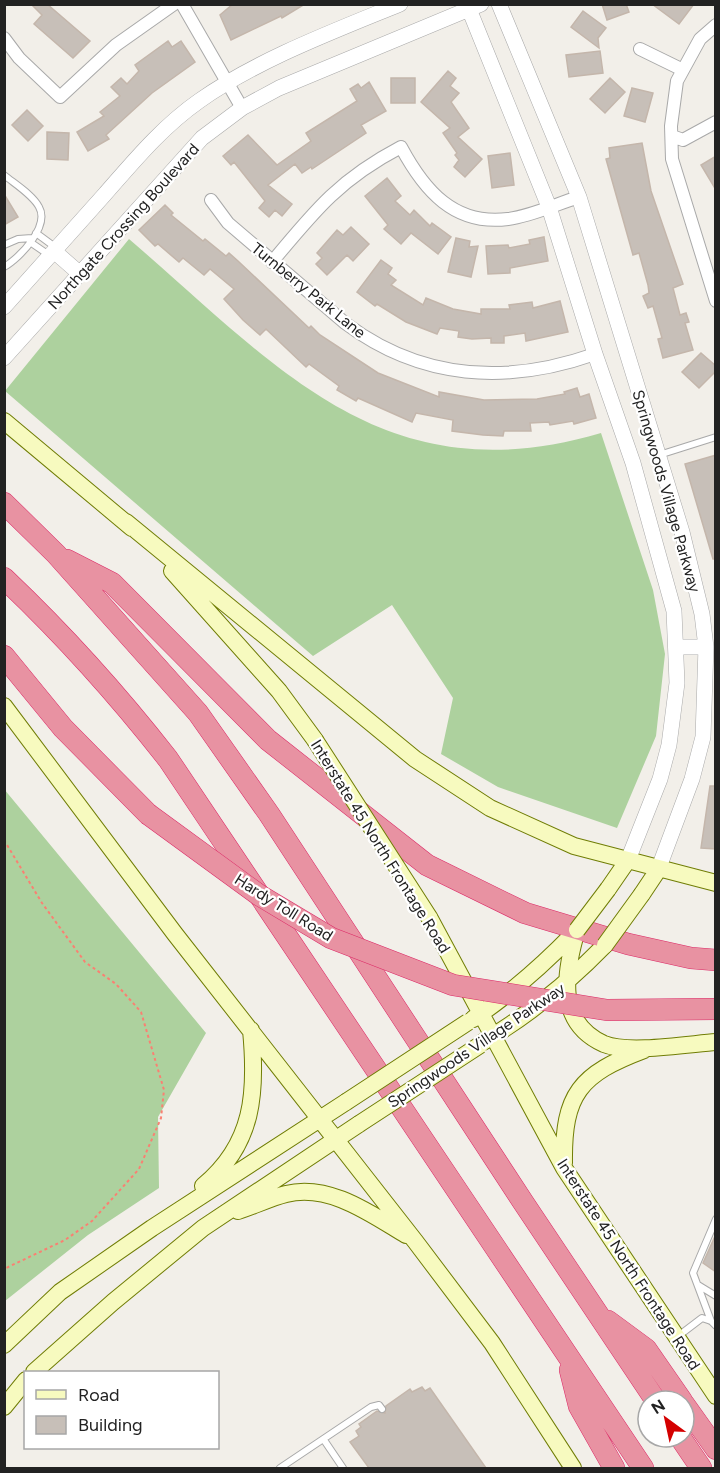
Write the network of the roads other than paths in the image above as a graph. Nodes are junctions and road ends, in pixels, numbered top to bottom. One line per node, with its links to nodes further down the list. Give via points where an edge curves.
1 (174, 4): 7 (street, via 116,45 60,97)
2 (182, 4): 10 (street)
3 (400, 4): 10 (street, Northgate Crossing Boulevard)
4 (499, 4): 15 (street, Springwoods Village Parkway)
5 (472, 6): 11 (street, Northgate Crossing Boulevard, via 279,88); 17 (street, Springwoods Village Parkway)
6 (716, 25): 9 (street, via 700,39)
7 (4, 38)
8 (640, 49): 9 (street)
9 (683, 70): 13 (street, via 677,81)
10 (228, 82): 11 (street); 20 (street, Northgate Crossing Boulevard, via 165,128)
11 (242, 108): 23 (street, Northgate Crossing Boulevard, via 202,138)
12 (716, 122): 13 (street, via 683,140)
13 (672, 136): 24 (street, via 672,159)
14 (4, 175): 18 (lane, via 39,205 42,216)
15 (579, 197): 17 (street); 30 (street, Springwoods Village Parkway)
16 (211, 201): 21 (street, Turnberry Park Lane, via 228,223)
17 (549, 207): 21 (street, via 508,219 480,220 457,212 416,176 401,147 346,180); 26 (street, Springwoods Village Parkway)
18 (33, 238): 19 (lane); 20 (lane); 20 (lane); 22 (lane)
19 (4, 244)
20 (54, 252): 23 (street); 25 (street, Northgate Crossing Boulevard)
21 (272, 262): 26 (street, Turnberry Park Lane, via 364,337 431,365 474,374 517,373)
22 (4, 267)
23 (79, 273): 27 (street, Northgate Crossing Boulevard)
24 (716, 301)
25 (4, 307)
26 (595, 354): 31 (street, Springwoods Village Parkway)
27 (4, 358)
28 (4, 421): 33 (main road, Interstate 45 North Frontage Road)
29 (716, 437): 30 (lane)
30 (658, 455): 31 (street); 36 (street, Springwoods Village Parkway)
31 (633, 463): 37 (street, Springwoods Village Parkway, via 674,611)
32 (4, 503): 34 (highway)
33 (126, 522): 40 (main road, via 415,759 490,808 574,846); 48 (main road, Interstate 45 North Frontage Road, bridge, via 264,673 315,740 429,917)
34 (56, 554): 44 (highway, via 112,583 268,740 428,865 525,913 628,944); 63 (highway, via 204,722 269,814)
35 (4, 578): 67 (highway, via 62,635 168,759)
36 (712, 646): 37 (street); 41 (street, Springwoods Village Parkway, via 703,737 692,779)
37 (677, 647): 40 (street, Springwoods Village Parkway, via 675,709 669,745)
38 (4, 656): 46 (highway, Hardy Toll Road, bridge, via 63,728 147,814 259,895 331,938 453,985 607,1010)
39 (4, 705): 50 (main road)
40 (628, 860): 41 (main road); 43 (main road, Springwoods Village Parkway, bridge)
41 (658, 870): 42 (main road); 45 (main road, Springwoods Village Parkway, bridge, via 605,945)
42 (716, 883)
43 (577, 930): 45 (main road); 48 (main road, Springwoods Village Parkway, via 546,962)
44 (716, 960)
45 (568, 976): 47 (main road, Springwoods Village Parkway); 49 (main road, via 571,1010)
46 (716, 1009)
47 (530, 1012): 49 (main road, via 563,1013); 51 (main road, Springwoods Village Parkway)
48 (474, 1018): 51 (main road, Interstate 45 North Frontage Road); 54 (main road, Springwoods Village Parkway, bridge)
49 (578, 1021): 53 (main road, via 605,1044)
50 (251, 1029): 54 (main road); 59 (main road, via 252,1095 247,1129 227,1164 205,1185 164,1211)
51 (487, 1041): 55 (main road, Springwoods Village Parkway, bridge); 56 (main road, Interstate 45 North Frontage Road)
52 (716, 1042): 53 (main road)
53 (647, 1049): 56 (main road, via 609,1063 584,1082 570,1104 564,1128)
54 (320, 1119): 55 (main road); 59 (main road, Springwoods Village Parkway)
55 (335, 1140): 58 (main road, Springwoods Village Parkway); 60 (main road)
56 (564, 1167): 65 (main road, Interstate 45 North Frontage Road)
57 (716, 1219): 61 (lane, via 693,1266)
58 (215, 1220): 60 (main road, via 288,1193 324,1193 364,1209); 68 (main road, Springwoods Village Parkway)
59 (152, 1228): 66 (main road, Springwoods Village Parkway, via 60,1292)
60 (415, 1240): 81 (main road, via 492,1343)
61 (698, 1284): 62 (lane); 64 (lane)
62 (716, 1296)
63 (597, 1313): 70 (highway); 71 (highway, via 646,1349)
64 (713, 1323): 65 (lane, via 702,1318)
65 (676, 1337): 72 (main road, Interstate 45 North Frontage Road)
66 (4, 1345)
67 (567, 1355): 82 (highway, via 579,1406); 83 (highway)
68 (35, 1371)
69 (24, 1382): 73 (main road)
70 (648, 1389)
71 (674, 1389)
72 (715, 1392)
73 (4, 1407)
74 (382, 1408): 76 (lane, via 371,1407)
75 (696, 1421): 78 (highway)
76 (324, 1440): 79 (lane); 80 (lane)
77 (688, 1449): 84 (highway)
78 (716, 1449)
79 (280, 1468)
80 (343, 1468)
81 (573, 1468)
82 (614, 1468)
83 (643, 1468)
84 (701, 1468)

